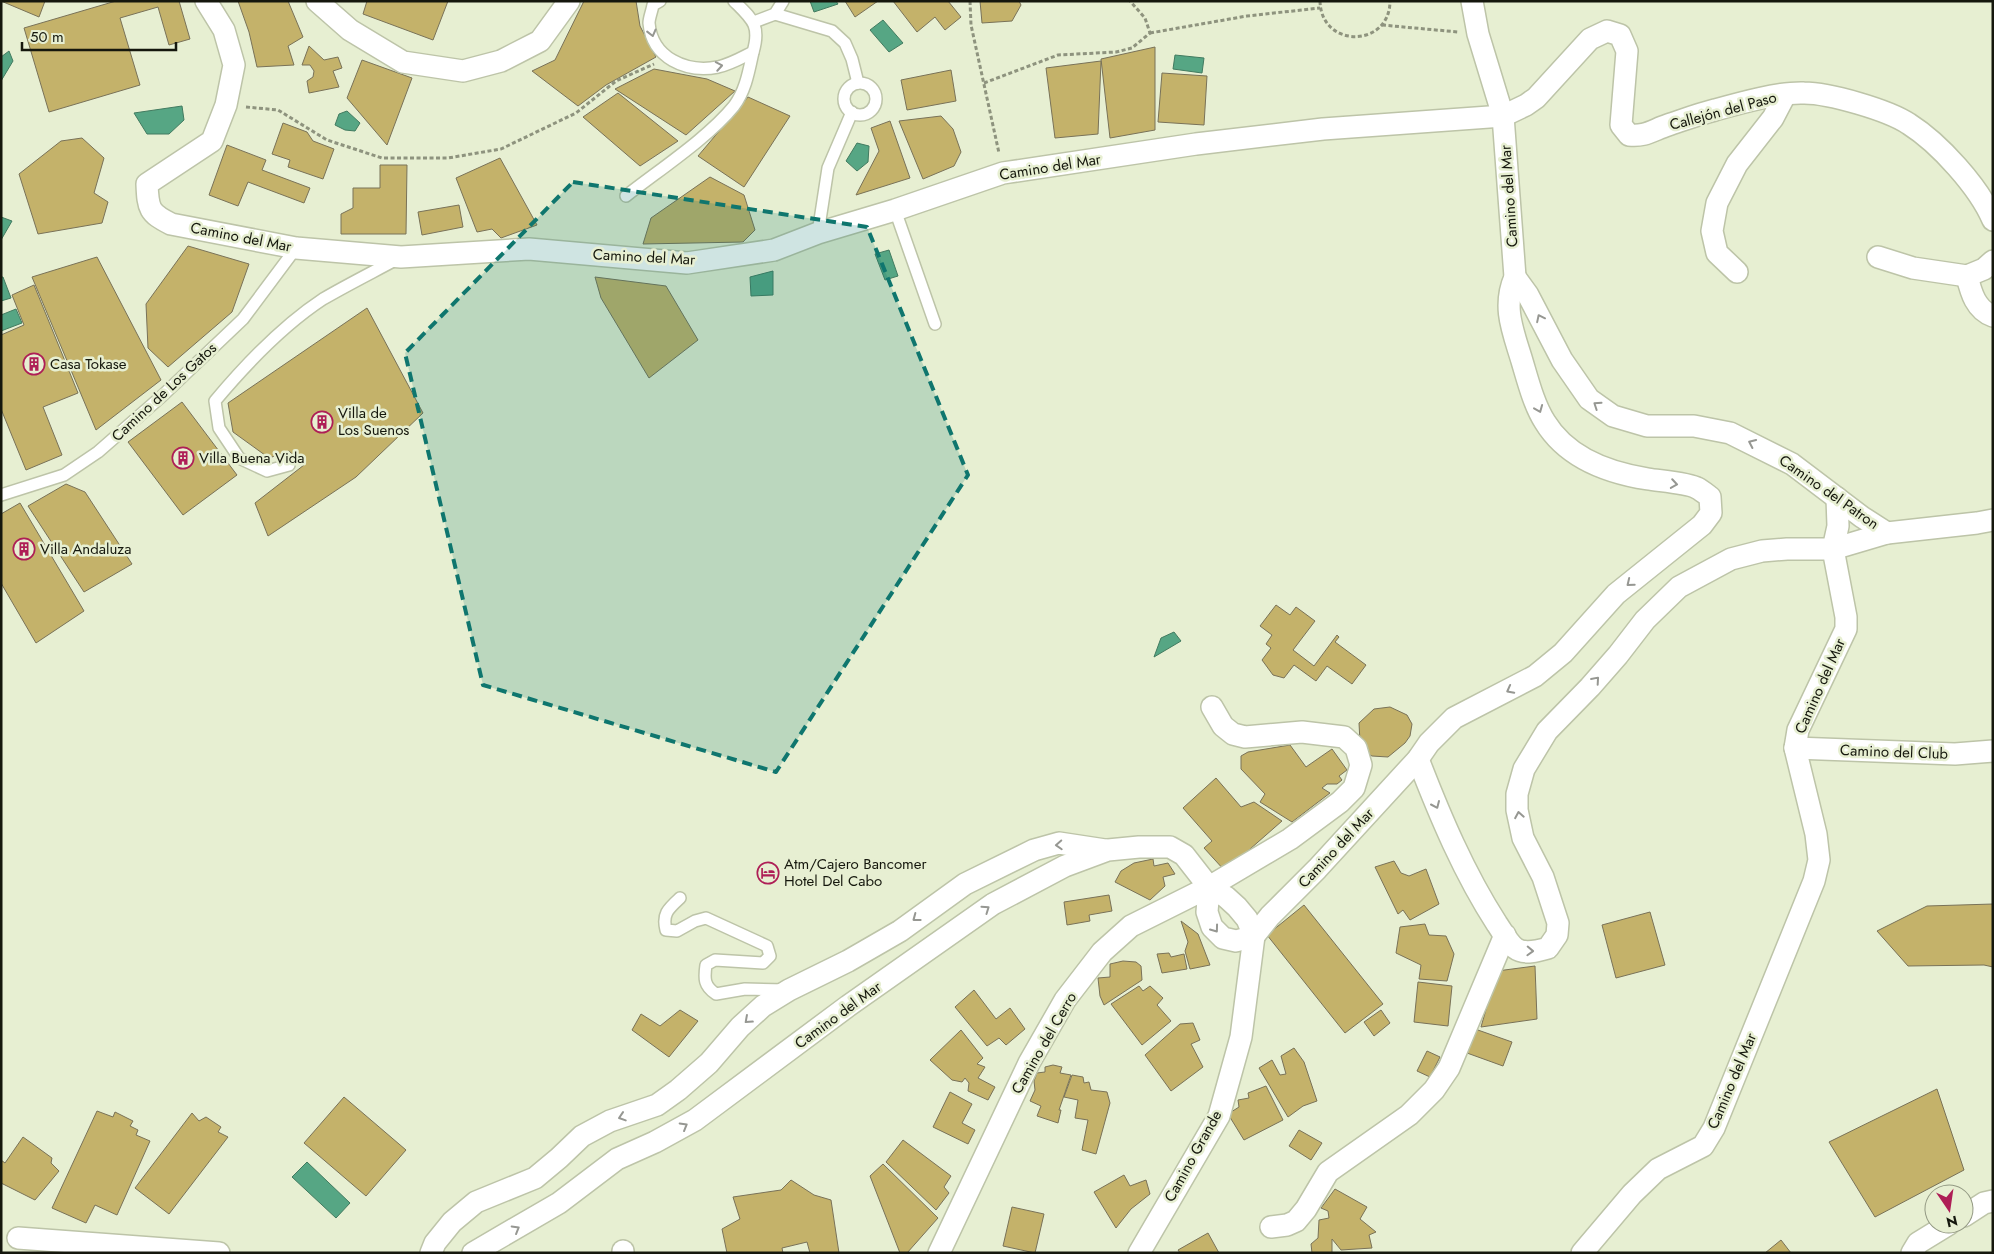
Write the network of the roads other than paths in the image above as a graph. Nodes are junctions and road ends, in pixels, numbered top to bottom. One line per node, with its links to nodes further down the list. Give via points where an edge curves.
1 (206, 1): 19 (street, Camino del Mar, via 224,30 234,65 226,105 212,140 147,184 148,201 154,216 171,224)
2 (316, 1): 3 (street, via 350,30 403,62 463,70 501,61 540,41)
3 (569, 1)
4 (734, 1): 9 (lane)
5 (783, 1): 8 (lane)
6 (1472, 1): 14 (street, Camino del Mar, via 1478,34)
7 (654, 2): 10 (lane, one-way to 10, via 649,22 652,39 659,50 672,60 686,66 716,67)
8 (774, 14): 9 (lane); 11 (lane, via 832,31 845,43)
9 (754, 22): 10 (lane, via 757,38)
10 (753, 52): 15 (lane, via 746,83 735,105 702,137)
11 (858, 83): 13 (lane, via 849,87 845,96 846,105); 13 (lane, via 872,89 875,104 863,114)
12 (1785, 95): 14 (street, Callejón del Paso, via 1715,110 1640,136 1629,136 1621,125 1627,51 1620,35 1607,31 1590,39 1536,98); 17 (street, Callejón del Paso, via 1805,93 1839,98 1907,123 1927,137 1966,178); 23 (street, via 1773,118 1737,164 1717,203 1712,231 1717,253)
13 (852, 112): 18 (lane, via 828,168)
14 (1503, 116): 16 (street, Camino del Mar, via 1323,129 1003,173); 25 (street, Camino del Mar)
15 (626, 196)
16 (895, 210): 18 (street, Camino del Mar); 27 (lane)
17 (1993, 220)
18 (818, 233): 20 (street, Camino del Mar, via 774,250 687,263 529,250)
19 (296, 248): 20 (street, Camino del Mar); 29 (lane, Camino de Los Gatos, via 243,319 98,452 64,475)
20 (401, 257): 28 (lane, via 323,300 285,329 236,375 215,401 219,428 239,458 267,471)
21 (1878, 257): 24 (street, via 1913,268)
22 (1993, 261): 24 (street, via 1984,270)
23 (1737, 272)
24 (1967, 276): 26 (street, via 1972,295 1984,313)
25 (1515, 277): 30 (street, Camino del Patron, one-way to 25, via 1792,464 1730,433 1694,426 1647,426 1613,416 1589,399 1562,360); 37 (street, Camino del Mar, one-way to 37, via 1508,306 1523,363 1544,421 1558,439 1580,457 1609,470 1696,487 1710,497 1711,513 1702,526 1616,594 1563,654 1535,676 1454,718 1429,743)
26 (1993, 316)
27 (935, 324)
28 (288, 465)
29 (1, 495)
30 (1837, 498): 32 (street, Camino del Patron); 33 (street, via 1838,526)
31 (1993, 520): 32 (street)
32 (1887, 533): 33 (street)
33 (1833, 549): 35 (street, Camino del Mar, via 1846,629 1798,730); 41 (street, one-way to 33, via 1515,949 1531,953 1548,948 1557,935 1558,923 1543,877 1523,838 1517,810 1517,794 1524,769 1547,731 1590,687 1645,620 1680,587 1731,559 1762,551)
34 (1212, 707): 39 (street, Camino del Cerro, via 1223,726 1245,738 1302,732 1344,736 1356,748 1361,765 1354,788 1340,802 1290,839)
35 (1795, 748): 36 (street, Camino del Club, via 1955,754); 54 (street, Camino del Mar, via 1816,834 1819,860 1814,881 1714,1128 1703,1146 1658,1169 1632,1194)
36 (1993, 751)
37 (1418, 760): 41 (street, one-way to 41, via 1468,873); 42 (street, Camino del Mar)
38 (1108, 850): 39 (street, Camino del Mar, via 1139,846 1170,848 1184,855); 43 (street, one-way to 43, via 1059,843 1034,850 965,884 900,930 848,961); 51 (street, Camino del Mar, one-way to 38, via 559,1203 617,1159 694,1120 848,1006 994,904 1065,866)
39 (1209, 887): 42 (street, Camino del Mar, via 1238,907); 42 (street, one-way to 42, via 1207,912 1212,927 1223,938 1236,941); 52 (street, Camino del Cerro, via 1131,926 1102,952 1065,1000 1029,1063)
40 (680, 898): 43 (lane, via 666,911 666,930 677,931 706,918 767,946 770,951 770,956 763,963 715,960 706,965 704,978 707,988 716,994 754,989)
41 (1505, 935): 46 (street, via 1449,1068 1434,1090 1409,1115 1328,1172 1296,1221)
42 (1254, 936): 53 (street, Camino Grande, via 1241,1037 1219,1116)
43 (789, 990): 50 (street, one-way to 50, via 763,1006 709,1063 678,1090 657,1105 610,1120 582,1136 535,1178 476,1202 452,1222)
44 (1993, 1201): 45 (street)
45 (1974, 1210)
46 (1272, 1227)
47 (1933, 1234): 55 (street, via 1918,1243)
48 (18, 1238): 49 (street)
49 (219, 1253)
50 (431, 1253)
51 (473, 1253)
52 (939, 1253)
53 (1139, 1253)
54 (1582, 1253)
55 (1912, 1253)

